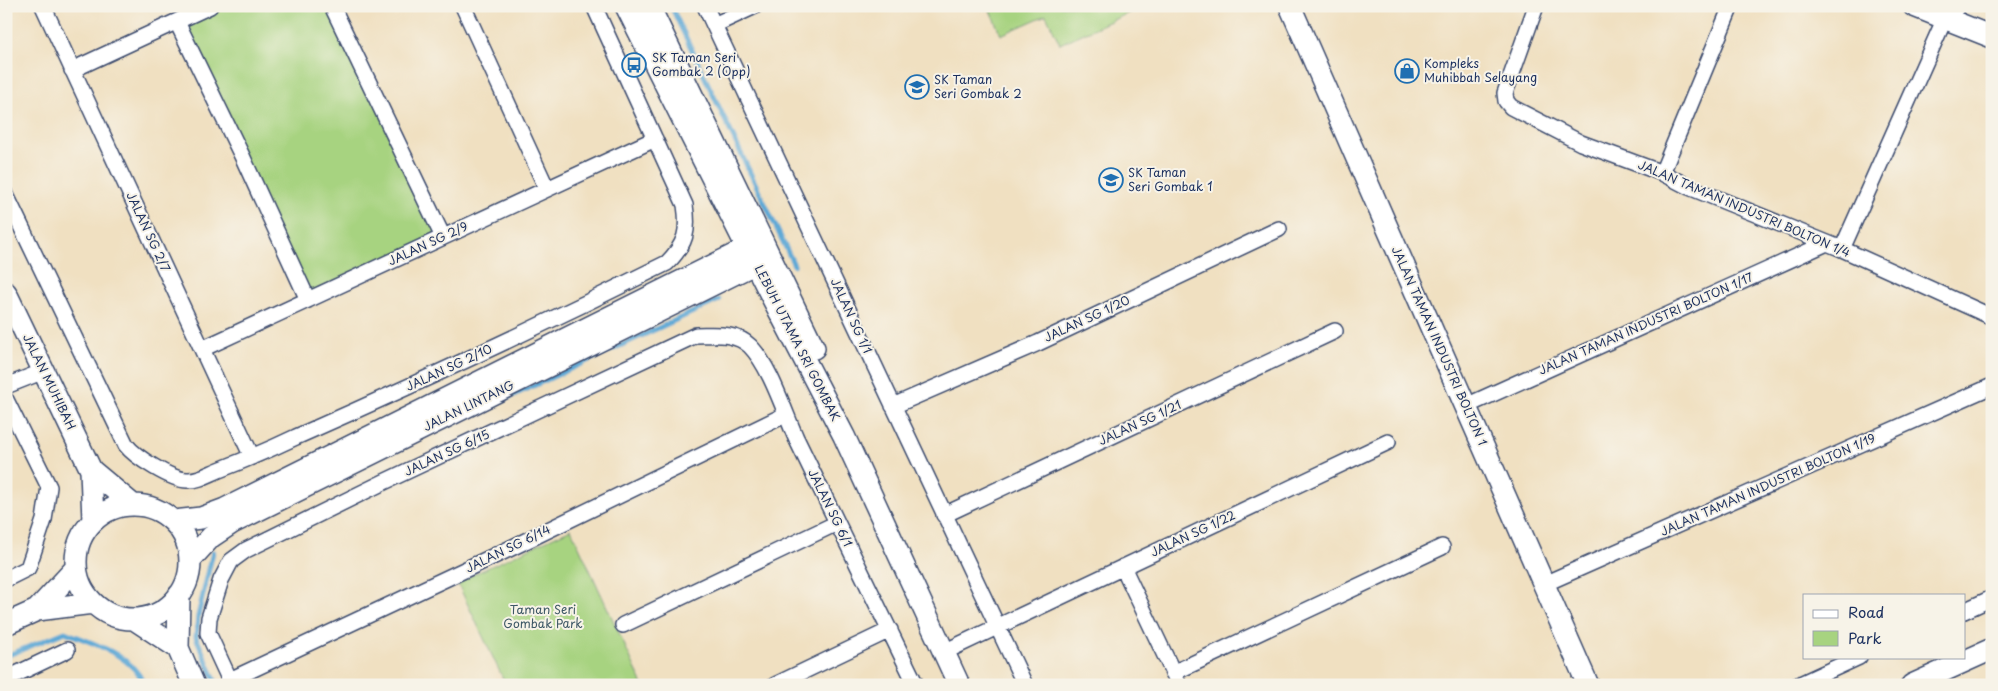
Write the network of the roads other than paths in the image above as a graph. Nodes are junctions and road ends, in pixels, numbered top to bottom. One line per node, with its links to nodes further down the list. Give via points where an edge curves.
1 (43, 6): 18 (street, JALAN SG 2/7)
2 (210, 6): 15 (street)
3 (332, 6): 24 (street)
4 (462, 6): 21 (street)
5 (594, 6): 19 (street)
6 (626, 6): 27 (street, LEBUH UTAMA SRI GOMBAK)
7 (649, 6): 66 (street, LEBUH UTAMA SRI GOMBAK, via 894,512)
8 (705, 6): 16 (street, JALAN SG 1/1)
9 (755, 6): 16 (street)
10 (1290, 6): 39 (street, JALAN TAMAN INDUSTRI BOLTON 1)
11 (1536, 6): 20 (street, JALAN TAMAN INDUSTRI BOLTON 1/4, via 1505,93 1506,101 1511,107 1581,143)
12 (1732, 6): 20 (street)
13 (1914, 6): 14 (street)
14 (1952, 12): 17 (street); 26 (street)
15 (177, 22): 18 (street); 29 (street)
16 (714, 25): 38 (street, JALAN SG 1/1)
17 (1992, 37)
18 (72, 70): 33 (street, JALAN SG 2/7)
19 (655, 139): 21 (street, JALAN SG 2/9); 42 (street, JALAN SG 2/10, via 684,205 687,221 679,251 667,263 465,361)
20 (1662, 173): 25 (street, JALAN TAMAN INDUSTRI BOLTON 1/4)
21 (547, 189): 24 (street, JALAN SG 2/9)
22 (6, 195): 42 (street, JALAN SG 2/10, via 126,445 138,457 186,480 197,479)
23 (1280, 229): 38 (street, JALAN SG 1/20, via 1038,343)
24 (443, 237): 29 (street, JALAN SG 2/9)
25 (1827, 243): 26 (street, JALAN TAMAN INDUSTRI BOLTON 1/4); 39 (street, JALAN TAMAN INDUSTRI BOLTON 1/17)
26 (1842, 249): 30 (street, JALAN TAMAN INDUSTRI BOLTON 1/4)
27 (752, 255): 47 (street, JALAN LINTANG, via 225,509 201,518); 50 (street, JALAN LINTANG, via 232,524 211,537); 66 (street, LEBUH UTAMA SRI GOMBAK)
28 (6, 293): 34 (street, JALAN MUHIBAH)
29 (308, 300): 33 (street, JALAN SG 2/9)
30 (1992, 317)
31 (1335, 331): 45 (street, JALAN SG 1/21)
32 (739, 337): 40 (street, JALAN SG 6/1, via 751,346 765,368); 72 (street, JALAN SG 6/15, via 696,335 246,550 231,561 209,618 208,633)
33 (202, 349): 42 (street, JALAN SG 2/7)
34 (44, 370): 35 (street); 43 (street, JALAN MUHIBAH)
35 (6, 386)
36 (1992, 386): 54 (street, JALAN TAMAN INDUSTRI BOLTON 1/19)
37 (6, 400): 53 (street, via 49,487 44,520 28,568)
38 (893, 406): 45 (street, JALAN SG 1/1)
39 (1466, 406): 54 (street, JALAN TAMAN INDUSTRI BOLTON 1)
40 (785, 415): 48 (street, JALAN SG 6/1); 72 (street, JALAN SG 6/14)
41 (1388, 442): 51 (street, JALAN SG 1/22)
42 (252, 457)
43 (92, 470): 44 (street, JALAN MUHIBAH); 46 (street, JALAN MUHIBAH)
44 (133, 505): 46 (street, via 112,509); 47 (street, via 148,506)
45 (944, 515): 63 (street, JALAN SG 1/1)
46 (93, 521): 52 (street, via 79,543)
47 (174, 521): 50 (street, via 188,546)
48 (837, 522): 62 (street); 64 (street, JALAN SG 6/1)
49 (1442, 547): 71 (street)
50 (190, 560): 55 (street)
51 (1123, 567): 63 (street, JALAN SG 1/22); 71 (street)
52 (76, 568): 57 (street, via 85,593); 58 (street)
53 (6, 578)
54 (1544, 584): 79 (street, JALAN TAMAN INDUSTRI BOLTON 1)
55 (180, 595): 60 (street, via 160,612); 65 (street)
56 (1992, 598): 59 (street)
57 (94, 603): 58 (street); 60 (street, via 105,612)
58 (37, 610): 61 (street)
59 (1966, 610)
60 (134, 618): 65 (street)
61 (6, 624)
62 (623, 625)
63 (997, 626): 66 (street); 78 (street, JALAN SG 1/1)
64 (890, 630): 74 (street); 75 (street, JALAN SG 6/1)
65 (178, 648): 73 (street)
66 (951, 649): 76 (street, LEBUH UTAMA SRI GOMBAK); 77 (street, LEBUH UTAMA SRI GOMBAK)
67 (1992, 649): 81 (street)
68 (67, 650): 70 (street)
69 (1857, 658): 80 (street)
70 (6, 679)
71 (1176, 679)
72 (231, 682)
73 (194, 685)
74 (775, 685)
75 (916, 685)
76 (959, 685)
77 (974, 685)
78 (1025, 685)
79 (1588, 685)
80 (1798, 685)
81 (1912, 685)

